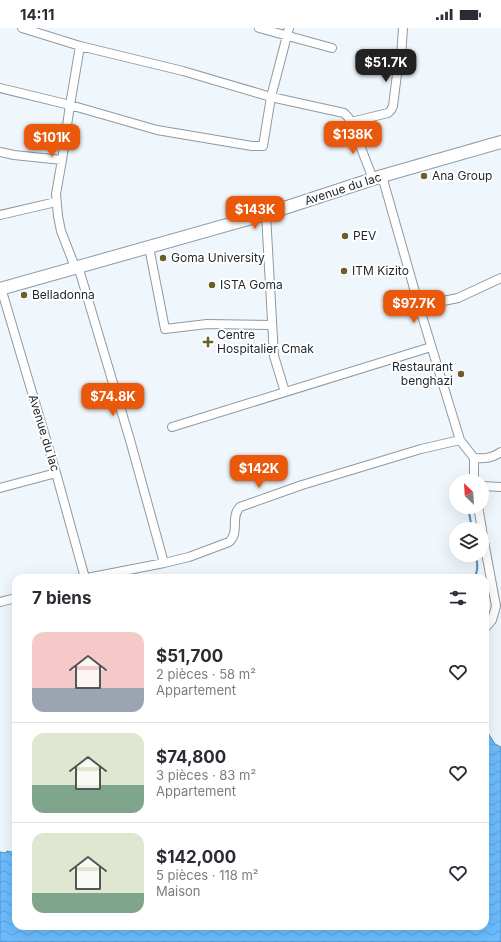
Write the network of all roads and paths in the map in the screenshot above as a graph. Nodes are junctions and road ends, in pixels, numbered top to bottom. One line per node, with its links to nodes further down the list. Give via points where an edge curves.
1 (22, 28): 4 (street)
2 (259, 28): 5 (street)
3 (403, 28): 11 (street, via 401,58 391,110 388,113)
4 (32, 29): 6 (street)
5 (288, 32): 7 (street); 9 (street)
6 (80, 46): 9 (street, via 183,71); 10 (street)
7 (332, 48)
8 (0, 88): 10 (street)
9 (271, 97): 10 (street, via 263,146 156,130); 11 (street, via 344,113)
10 (70, 105): 14 (street)
11 (351, 122): 15 (street)
12 (501, 142): 15 (main road, Avenue du lac)
13 (0, 152): 14 (street)
14 (62, 160): 16 (street)
15 (378, 178): 17 (main road, Avenue du lac); 23 (street)
16 (56, 202): 18 (street); 20 (street, via 61,230)
17 (266, 214): 19 (main road, Avenue du lac); 24 (street)
18 (0, 215)
19 (148, 247): 20 (main road, Avenue du lac); 24 (street, via 165,329 207,324)
20 (77, 267): 22 (main road, Avenue du lac); 37 (street, via 130,440)
21 (501, 278): 23 (street, via 458,298)
22 (1, 289): 31 (street, Avenue du lac)
23 (419, 306): 25 (street)
24 (272, 325): 26 (street, via 274,356)
25 (431, 347): 26 (street); 28 (street)
26 (285, 392): 27 (street)
27 (172, 427)
28 (460, 440): 30 (street); 37 (street, via 302,485 240,507 236,513 234,535 229,542)
29 (501, 452): 30 (street, via 483,459)
30 (474, 458): 32 (street)
31 (56, 473): 35 (street); 38 (street, Avenue du lac)
32 (474, 474)
33 (489, 486): 34 (street)
34 (501, 487)
35 (0, 488)
36 (489, 562): 42 (street)
37 (164, 563): 39 (street)
38 (85, 574)
39 (107, 574)
40 (12, 599): 41 (street)
41 (0, 602)
42 (498, 608): 43 (street)
43 (489, 623)

